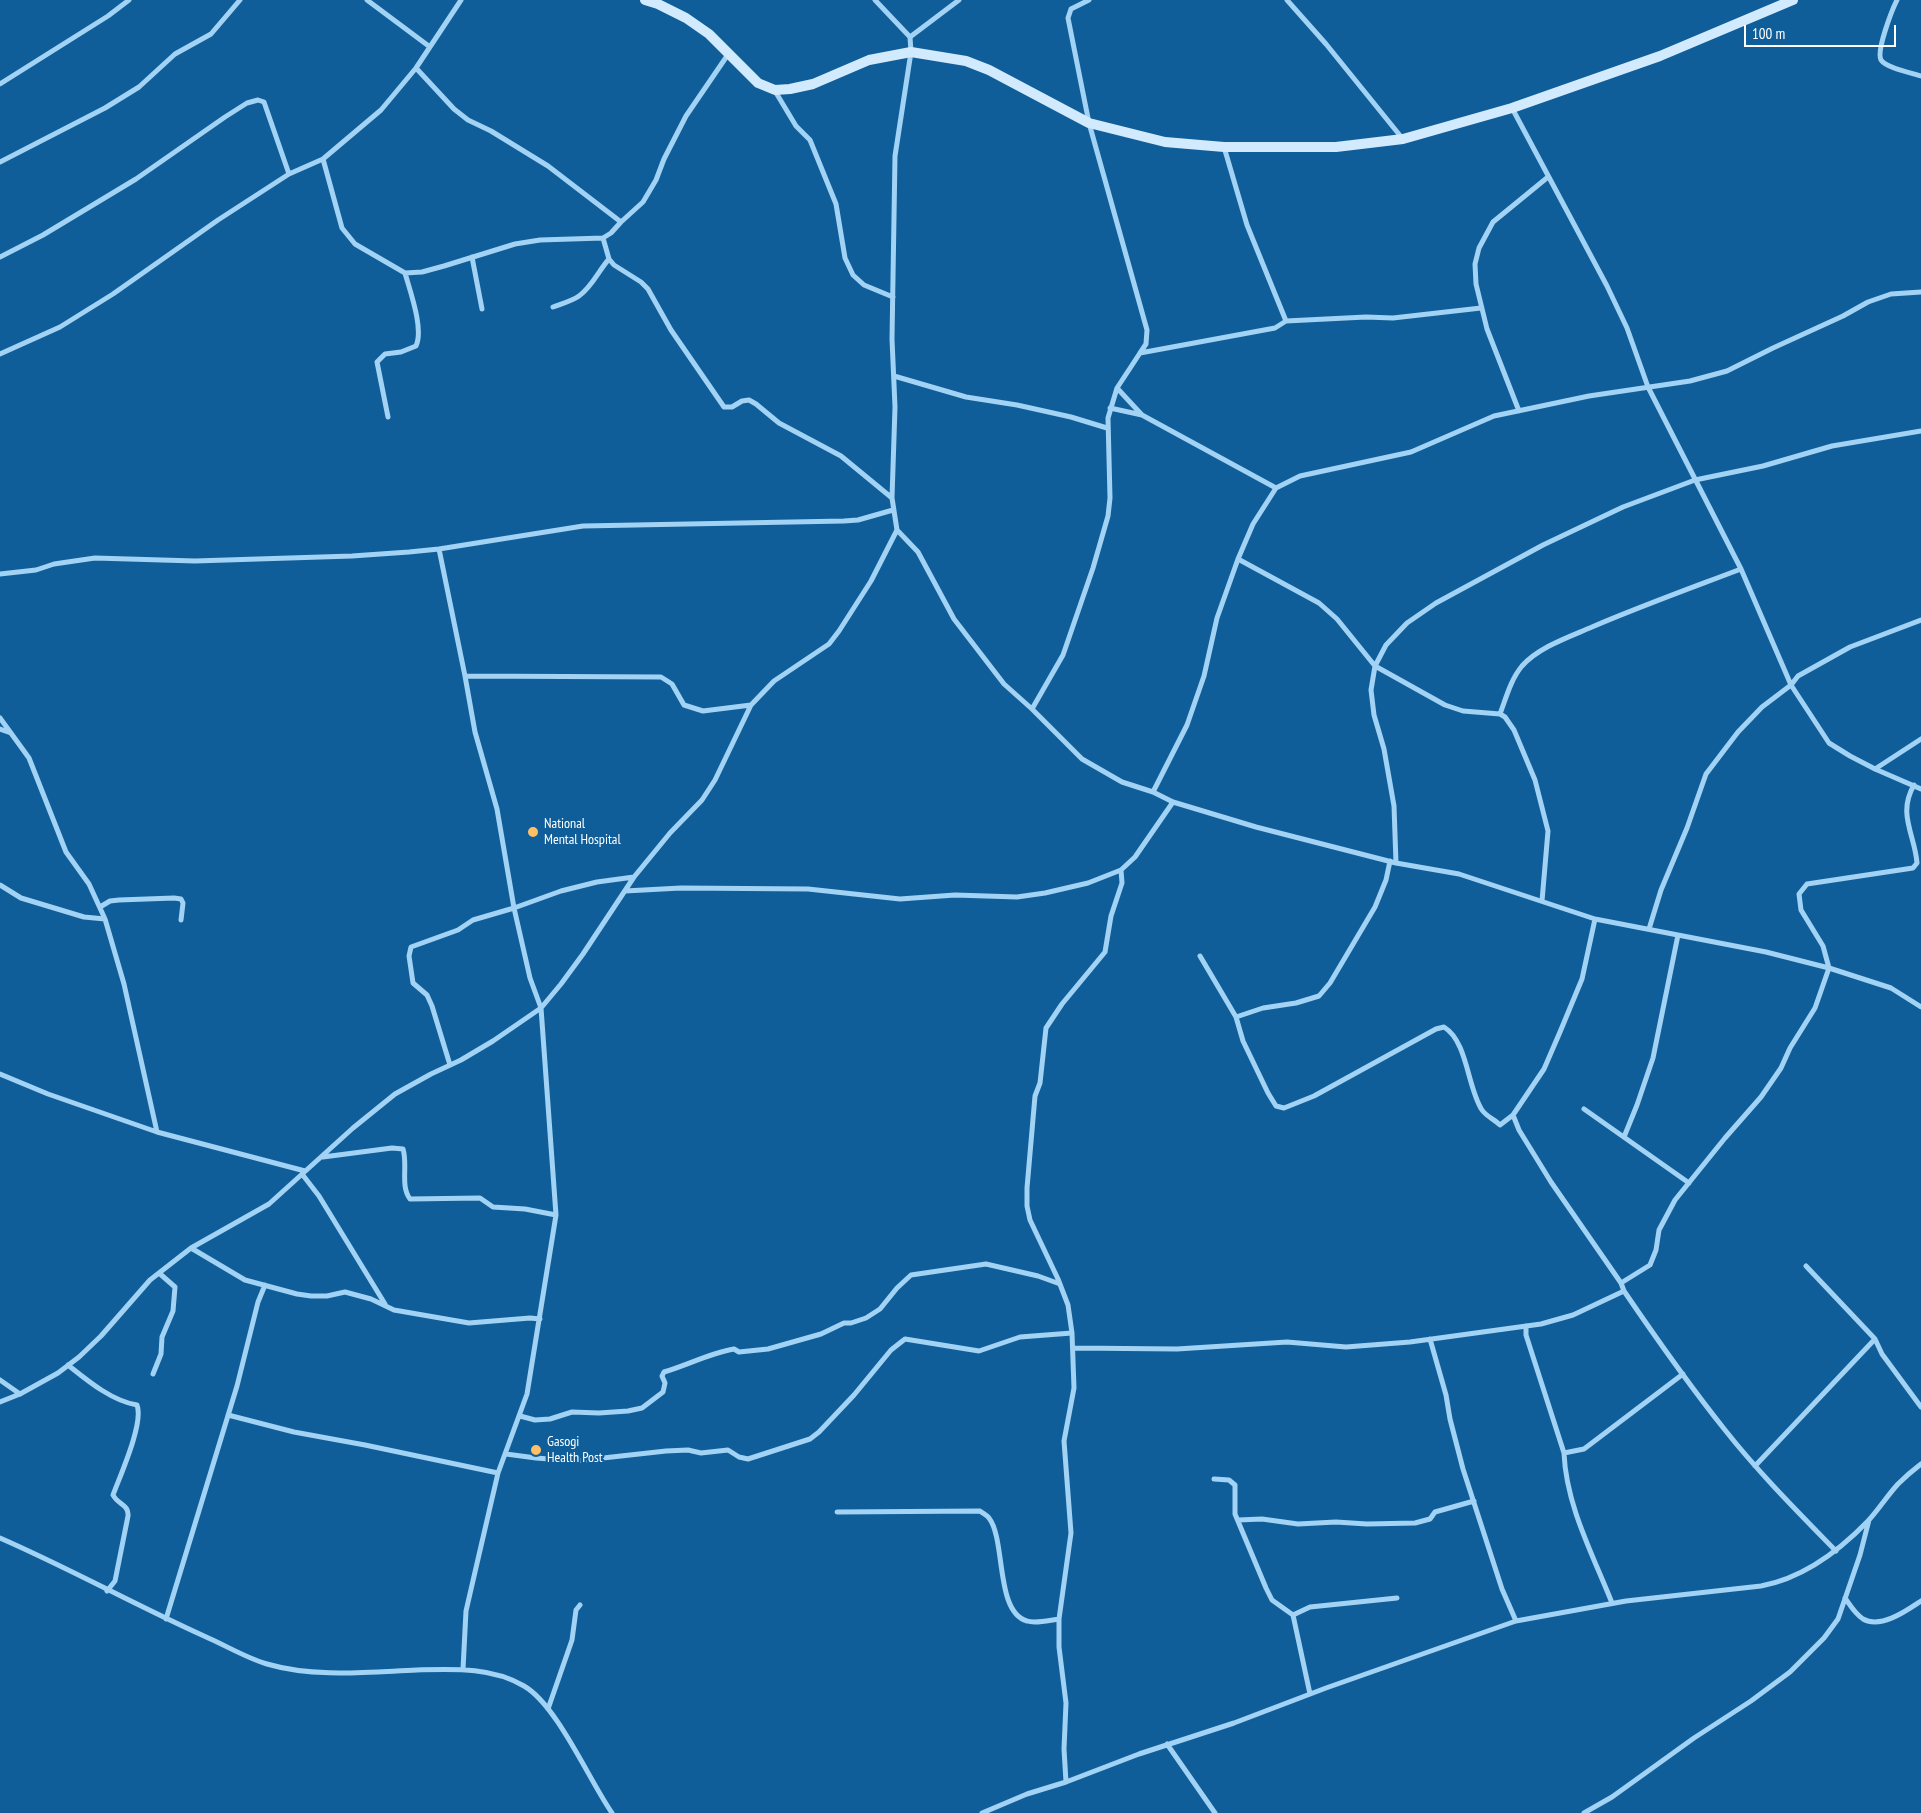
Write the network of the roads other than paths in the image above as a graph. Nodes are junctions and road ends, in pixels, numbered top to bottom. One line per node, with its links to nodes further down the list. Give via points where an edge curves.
1 (129, 0): 18 (street)
2 (240, 0): 25 (street, via 211,34 175,54 139,87)
3 (367, 0): 13 (street)
4 (461, 0): 13 (street)
5 (645, 0): 15 (street, via 686,18)
6 (875, 0): 12 (street)
7 (958, 0): 12 (street)
8 (1089, 0): 21 (street, via 1071,9 1068,18)
9 (1287, 0): 22 (street)
10 (1793, 0): 20 (street, via 1660,56)
11 (1896, 0): 17 (street, via 1880,54 1887,64)
12 (910, 37): 14 (street)
13 (430, 47): 16 (street)
14 (911, 52): 19 (street, via 869,60 813,84); 21 (street, via 966,61 989,70); 35 (street, via 895,156)
15 (729, 53): 19 (street, via 758,83); 28 (street, via 686,116 643,202)
16 (416, 68): 24 (street, via 381,110); 28 (street, via 468,120 548,166)
17 (1921, 76)
18 (0, 84)
19 (775, 90): 35 (street, via 796,126 810,140 836,204 845,258 853,275 864,285)
20 (1512, 108): 22 (street); 27 (street)
21 (1089, 123): 23 (street, via 1165,142); 40 (street, via 1147,330 1146,344)
22 (1402, 139): 23 (street, via 1336,147)
23 (1224, 148): 39 (street, via 1247,225)
24 (323, 159): 26 (street); 33 (street, via 342,228 355,244)
25 (0, 162)
26 (289, 174): 30 (street, via 264,102 258,100 225,117 136,179); 41 (street, via 60,327)
27 (1548, 177): 37 (street, via 1493,222 1479,248 1475,264); 43 (street, via 1627,328)
28 (621, 222): 29 (street)
29 (603, 238): 31 (street, via 540,240); 32 (street)
30 (0, 257)
31 (472, 257): 33 (street, via 422,272); 38 (street)
32 (609, 259): 36 (street, via 579,296); 53 (street, via 648,289 671,330 724,407 749,400 779,423 841,456)
33 (405, 273): 48 (street, via 419,339 416,346 385,354 377,362)
34 (1921, 292): 43 (street, via 1891,294 1868,302 1727,371)
35 (893, 297): 42 (street)
36 (553, 307)
37 (1481, 308): 39 (street, via 1393,318); 46 (street)
38 (482, 309)
39 (1286, 321): 40 (street, via 1275,328)
40 (1140, 353): 44 (street)
41 (0, 354)
42 (894, 376): 49 (street, via 966,397 1017,405); 53 (street, via 896,408)
43 (1648, 387): 46 (street); 51 (street)
44 (1117, 388): 45 (street); 47 (street)
45 (1110, 408): 47 (street); 49 (street)
46 (1519, 411): 52 (street, via 1494,416 1412,452 1300,476)
47 (1142, 415): 52 (street)
48 (388, 418)
49 (1107, 428): 65 (street, via 1108,516 1063,655)
50 (1921, 432): 51 (street, via 1832,446 1763,466)
51 (1695, 480): 58 (street); 61 (street, via 1623,507 1552,540 1436,603 1407,623 1386,644)
52 (1276, 488): 57 (street, via 1253,524)
53 (892, 498): 54 (street)
54 (893, 510): 55 (street); 56 (street, via 844,521 583,526)
55 (897, 530): 64 (street, via 871,581 830,644 774,681); 65 (street, via 918,552 954,619 1004,684)
56 (439, 549): 59 (street, via 352,556 194,561 95,558); 62 (street)
57 (1238, 559): 61 (street, via 1319,603 1337,619); 74 (street, via 1217,618 1204,676 1187,725)
58 (1741, 569): 63 (street); 66 (street, via 1560,640 1523,665)
59 (0, 574)
60 (1921, 620): 63 (street, via 1850,647 1798,676)
61 (1375, 666): 66 (street, via 1445,705 1463,711); 77 (street, via 1371,690 1394,806)
62 (465, 676): 64 (street, via 661,677 672,684 684,705 703,710); 84 (street, via 474,732 497,809)
63 (1791, 685): 71 (street, via 1829,743); 88 (street, via 1762,707 1738,732 1706,774)
64 (752, 705): 79 (street, via 702,800)
65 (1032, 709): 74 (street, via 1082,759 1122,782)
66 (1500, 714): 82 (street, via 1514,730 1536,780 1548,831)
67 (0, 718): 69 (street)
68 (0, 728): 69 (street)
69 (11, 733): 83 (street, via 29,758 66,852 89,884)
70 (1921, 739): 71 (street)
71 (1875, 769): 72 (street)
72 (1914, 786): 73 (street); 91 (street, via 1907,797 1906,807 1916,854 1917,863 1913,868 1807,884 1799,894 1801,910 1823,946)
73 (1921, 789)
74 (1153, 792): 75 (street)
75 (1173, 802): 76 (street, via 1302,840); 78 (street, via 1135,857)
76 (1390, 861): 77 (street); 94 (street, via 1375,907 1330,983 1318,996)
77 (1396, 863): 82 (street, via 1459,874)
78 (1121, 870): 81 (street, via 1074,887 1016,897 955,895 900,899 808,889); 109 (street, via 1122,883 1111,916 1105,952 1046,1028 1040,1083 1035,1096 1027,1206 1030,1220)
79 (634, 876): 81 (street); 84 (street, via 570,889)
80 (0, 885): 85 (street, via 21,898 84,917)
81 (624, 891): 93 (street, via 583,954)
82 (1542, 901): 86 (street)
83 (100, 907): 85 (street); 87 (street, via 119,900 181,899)
84 (514, 908): 93 (street); 95 (street, via 473,920 458,930 411,947 408,956 414,983 432,1006)
85 (105, 919): 99 (street, via 124,984)
86 (1594, 919): 88 (street); 98 (street, via 1582,979 1560,1032 1544,1070)
87 (181, 920)
88 (1649, 929): 89 (street)
89 (1678, 935): 91 (street); 100 (street, via 1653,1058)
90 (1200, 956): 94 (street)
91 (1829, 968): 92 (street, via 1891,988); 103 (street, via 1815,1008 1781,1068)
92 (1921, 1007)
93 (540, 1008): 95 (street, via 493,1041); 104 (street)
94 (1236, 1017): 98 (street, via 1242,1041 1276,1106 1284,1108 1314,1096 1444,1027 1460,1049 1476,1099 1484,1112 1500,1125)
95 (450, 1065): 101 (street, via 396,1094)
96 (0, 1074): 99 (street)
97 (1584, 1109): 100 (street)
98 (1513, 1114): 108 (street, via 1519,1130 1551,1182)
99 (157, 1132): 102 (street)
100 (1624, 1137): 103 (street)
101 (322, 1157): 102 (street); 104 (street, via 403,1149 406,1194 410,1199 480,1198 493,1207)
102 (304, 1172): 105 (street, via 269,1204); 112 (street)
103 (1689, 1183): 108 (street, via 1675,1200 1659,1230 1650,1265)
104 (556, 1215): 113 (street)
105 (191, 1248): 107 (street); 110 (street, via 245,1280)
106 (1806, 1266): 117 (street)
107 (159, 1273): 119 (street, via 101,1336); 120 (street, via 175,1287 175,1294 173,1311 162,1337 161,1354)
108 (1621, 1283): 111 (street)
109 (1060, 1284): 115 (street, via 1068,1305); 127 (street, via 986,1264 911,1275 880,1309 866,1318 844,1322 821,1334 768,1349 721,1351 664,1372 663,1392 642,1408 599,1413 572,1412 535,1420)
110 (265, 1285): 112 (street, via 311,1296 345,1292); 126 (street)
111 (1624, 1291): 114 (street, via 1573,1315); 121 (street)
112 (385, 1305): 113 (street, via 394,1310 469,1323)
113 (540, 1319): 127 (street)
114 (1526, 1326): 116 (street); 128 (street, via 1526,1335)
115 (1072, 1333): 118 (street); 129 (street, via 1020,1337 979,1350 905,1340 890,1350 820,1432 810,1439 748,1459 728,1450 702,1453 666,1451 576,1461)
116 (1430, 1339): 118 (street, via 1346,1347 1287,1342 1177,1349); 134 (street)
117 (1875, 1339): 125 (street); 131 (street)
118 (1073, 1348): 148 (street, via 1074,1388 1064,1441 1071,1533)
119 (68, 1365): 123 (street); 140 (street, via 115,1397 137,1405 140,1411 137,1429 113,1495 129,1510 115,1581)
120 (153, 1374)
121 (1684, 1374): 128 (street, via 1584,1449); 131 (street)
122 (0, 1380): 123 (street)
123 (20, 1394): 124 (street)
124 (0, 1402)
125 (1921, 1408)
126 (228, 1415): 132 (street, via 294,1432); 147 (street)
127 (520, 1416): 129 (street)
128 (1564, 1453): 144 (street, via 1565,1471 1579,1519)
129 (506, 1454): 132 (street)
130 (1921, 1464): 137 (street, via 1899,1483)
131 (1755, 1466): 139 (street)
132 (498, 1473): 150 (street, via 466,1611)
133 (1214, 1479): 136 (street, via 1229,1480 1235,1485)
134 (1474, 1501): 136 (street, via 1435,1512 1430,1519 1415,1522 1298,1524 1262,1519); 149 (street)
135 (837, 1512): 148 (street, via 980,1511 994,1528 1006,1592 1016,1614 1028,1621)
136 (1238, 1520): 146 (street, via 1272,1600)
137 (1869, 1520): 139 (street); 142 (street)
138 (0, 1538): 140 (street)
139 (1836, 1551): 144 (street, via 1781,1583)
140 (107, 1591): 147 (street)
141 (1397, 1598): 146 (street, via 1310,1608)
142 (1845, 1598): 143 (street, via 1864,1620 1880,1622); 158 (street, via 1838,1619 1824,1638 1790,1672 1612,1797)
143 (1921, 1601)
144 (1612, 1603): 149 (street)
145 (580, 1605): 152 (street, via 576,1610 572,1640)
146 (1293, 1615): 151 (street)
147 (166, 1619): 150 (street, via 266,1664 303,1671)
148 (1059, 1619): 154 (street, via 1066,1703)
149 (1516, 1621): 151 (street)
150 (462, 1669): 152 (street, via 504,1676 526,1687)
151 (1310, 1694): 153 (street)
152 (548, 1709): 155 (street)
153 (1167, 1744): 154 (street); 157 (street)
154 (1066, 1782): 156 (street)
155 (612, 1813)
156 (982, 1813)
157 (1215, 1813)
158 (1584, 1813)

